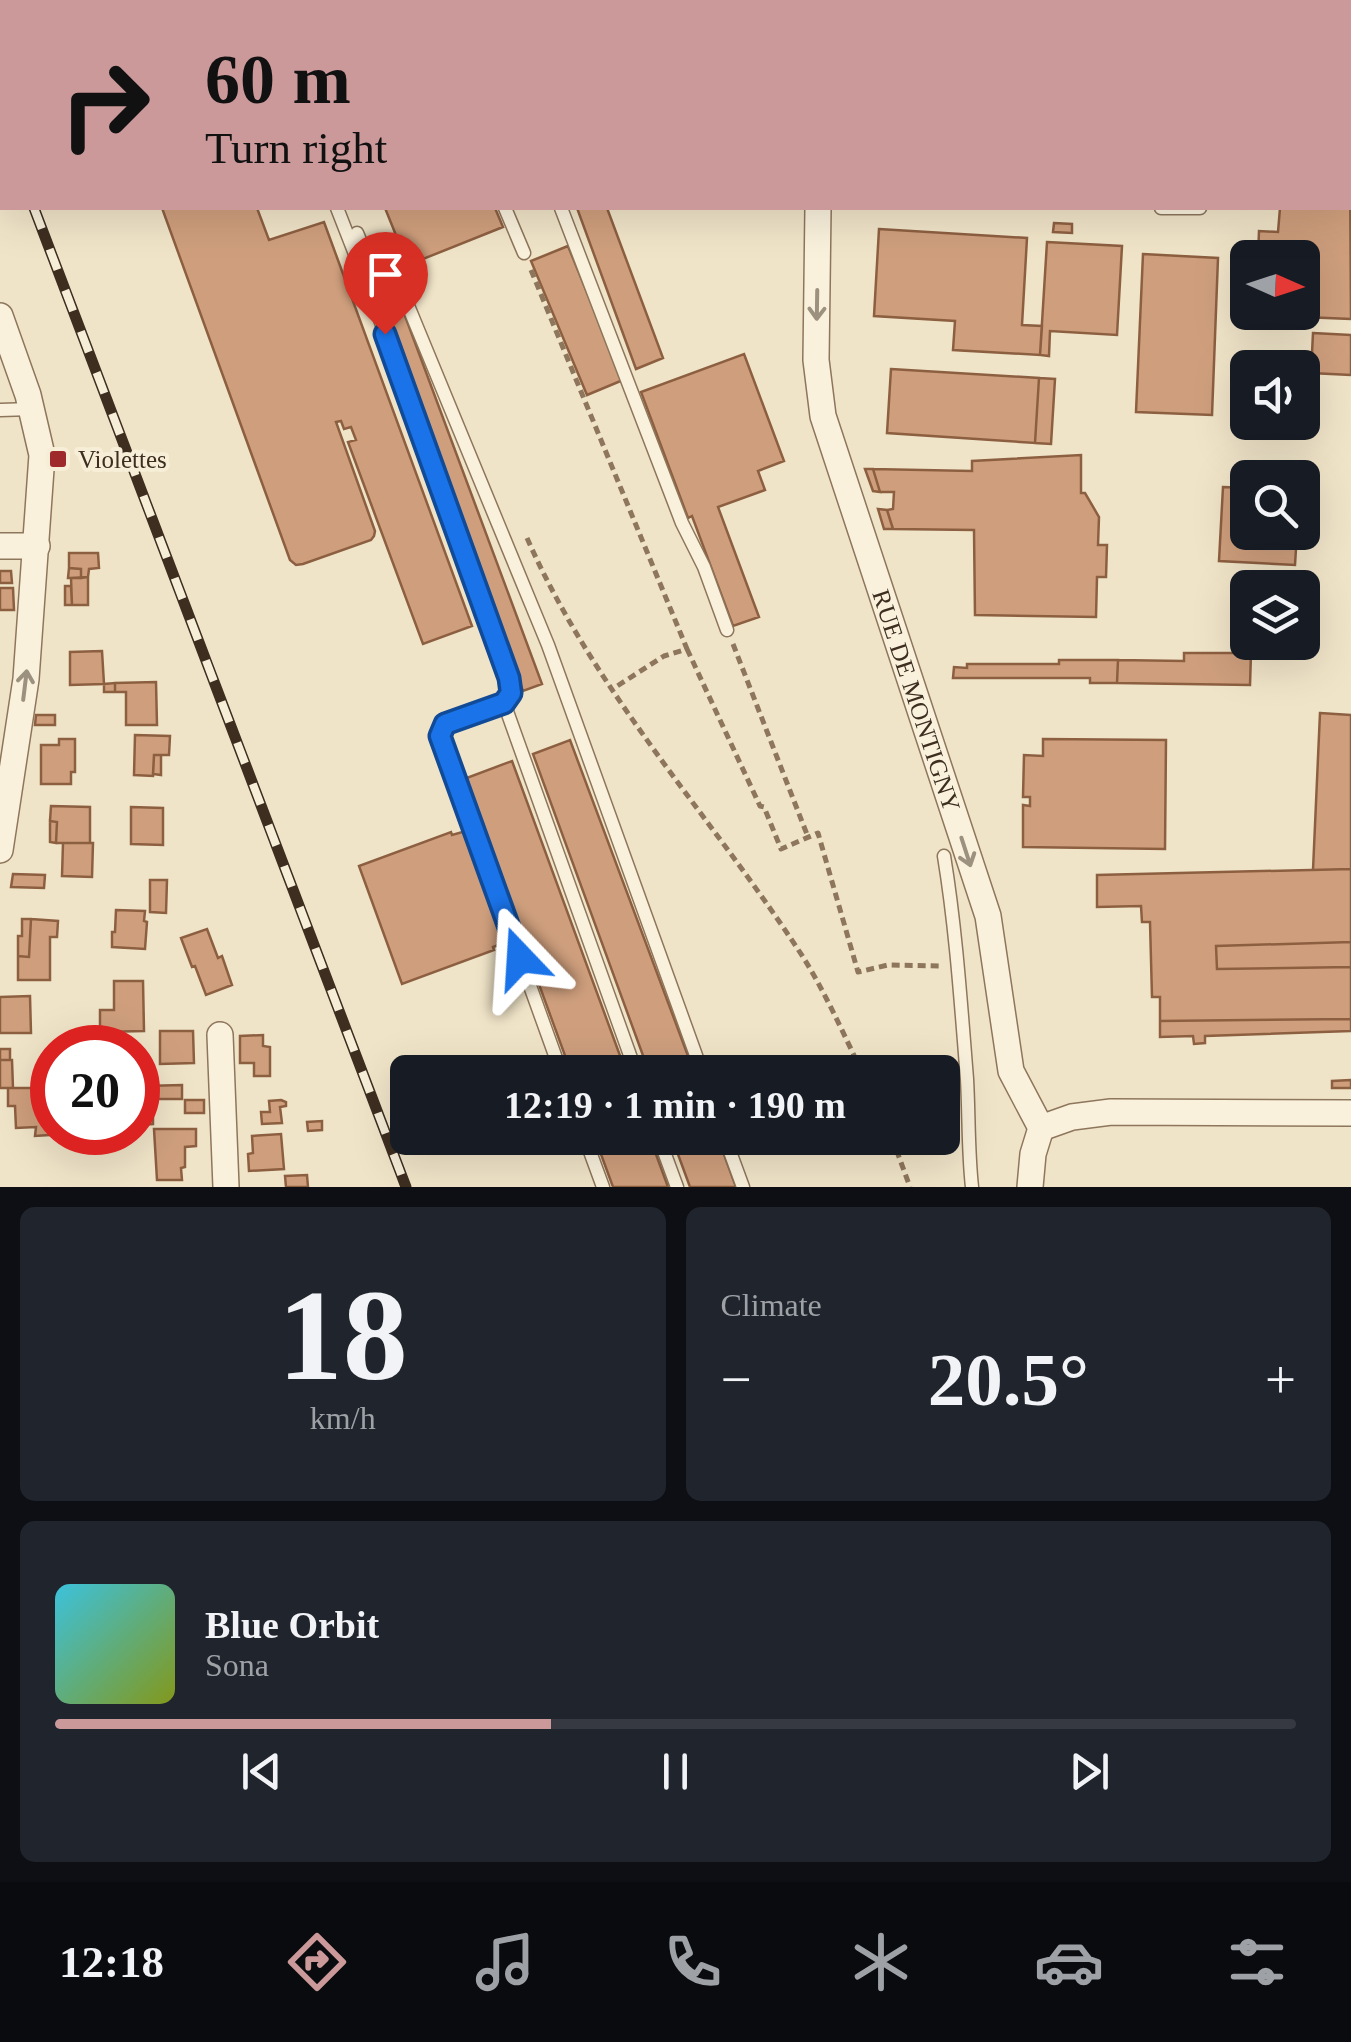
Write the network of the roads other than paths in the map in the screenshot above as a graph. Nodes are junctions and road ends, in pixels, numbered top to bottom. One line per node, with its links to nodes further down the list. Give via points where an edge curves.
1 (338, 210): 13 (lane, via 509,678)
2 (347, 210): 19 (lane, via 368,258 407,304 548,645)
3 (505, 210): 6 (lane)
4 (563, 210): 12 (lane)
5 (818, 210): 21 (street, RUE DE MONTIGNY, one-way to 21, via 816,360 823,416 988,916 1012,1071)
6 (524, 252)
7 (0, 316): 8 (street)
8 (32, 409): 9 (lane); 11 (street, via 42,455)
9 (0, 410)
10 (0, 546): 11 (street)
11 (37, 546): 14 (street, one-way to 11, via 26,679)
12 (727, 630)
13 (504, 703): 17 (lane, via 445,724 440,736); 18 (lane)
14 (0, 850)
15 (944, 856): 29 (lane)
16 (220, 1035): 25 (street)
17 (556, 1055)
18 (630, 1055)
19 (696, 1055)
20 (1351, 1113): 21 (street, via 1111,1112)
21 (1041, 1128): 30 (street)
22 (591, 1155): 26 (lane)
23 (665, 1155): 27 (lane)
24 (732, 1155): 28 (lane)
25 (226, 1187)
26 (603, 1187)
27 (676, 1187)
28 (743, 1187)
29 (972, 1187)
30 (1030, 1187)

